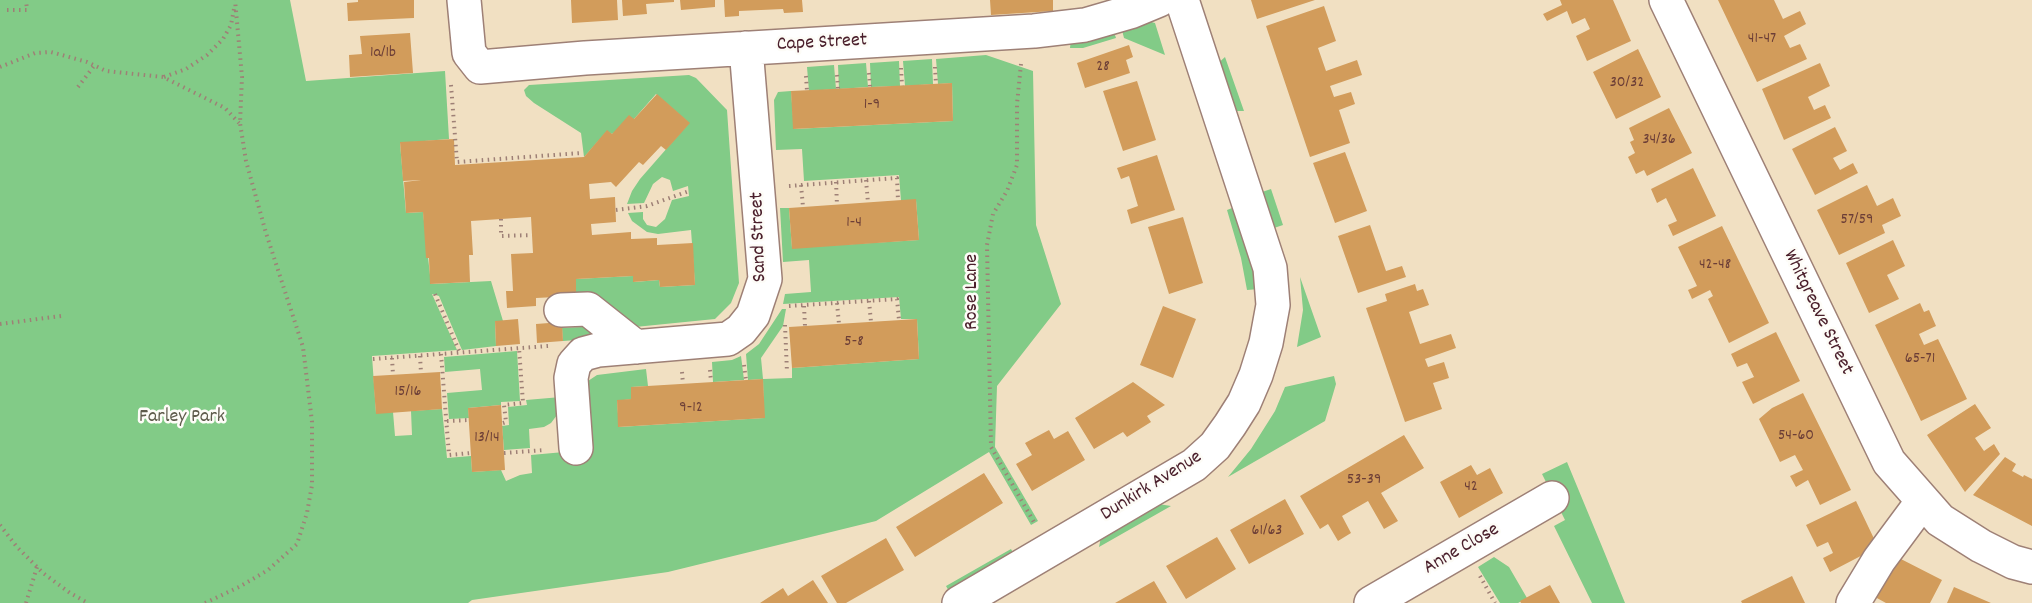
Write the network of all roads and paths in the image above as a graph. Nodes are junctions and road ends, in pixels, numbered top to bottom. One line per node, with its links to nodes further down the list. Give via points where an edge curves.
1 (27, 0): 7 (path, via 27,10)
2 (464, 0): 8 (street, Cape Street, via 469,53 480,67)
3 (1159, 0): 8 (street, Cape Street, via 1085,25 1034,31)
4 (1182, 0): 67 (street, Dunkirk Avenue, via 1270,268 1273,305 1257,375 1230,425 1194,465)
5 (1666, 0): 58 (street, Whitgreave Street, via 1889,462)
6 (235, 2): 12 (path, via 231,26 223,39 186,69); 15 (path, via 242,77)
7 (7, 10)
8 (746, 48): 40 (street, Sand Street, via 765,279 760,297 753,315 728,339)
9 (1022, 59): 60 (path, Rose Lane, via 1017,165 993,214 987,245 991,447)
10 (94, 66): 11 (path, via 51,52 35,53); 12 (path, via 106,71); 14 (path)
11 (0, 67)
12 (163, 77): 15 (path, via 225,108)
13 (451, 85): 16 (path, via 457,162)
14 (78, 87)
15 (240, 123): 66 (path, via 266,233 303,347 312,422 312,485 297,544 268,570)
16 (581, 153)
17 (866, 180): 18 (path, Sand Street); 22 (path, Sand Street, via 897,178); 23 (path)
18 (836, 182): 19 (path, Sand Street); 24 (path)
19 (801, 185): 20 (path, Sand Street); 25 (path)
20 (779, 187)
21 (689, 191): 26 (path, via 647,206)
22 (898, 201)
23 (868, 203)
24 (837, 205)
25 (803, 207)
26 (616, 210)
27 (501, 219): 28 (path, via 501,236)
28 (532, 235)
29 (435, 294): 42 (path)
30 (869, 301): 31 (path, Sand Street); 35 (path, Sand Street, via 897,299); 36 (path)
31 (837, 303): 32 (path, Sand Street); 38 (path)
32 (804, 305): 39 (path); 48 (path, Sand Street, via 785,306)
33 (561, 310): 40 (street, via 588,309)
34 (61, 316): 37 (path)
35 (899, 320)
36 (871, 322)
37 (0, 324)
38 (839, 324)
39 (805, 326)
40 (636, 347): 44 (street, Sand Street)
41 (519, 348): 42 (path); 44 (path, via 571,344); 53 (path, via 523,403 504,405 506,422)
42 (460, 353): 43 (path)
43 (441, 354): 45 (path); 52 (path)
44 (583, 354): 54 (street, via 574,364 571,378)
45 (420, 356): 46 (path); 49 (path)
46 (392, 358): 47 (path); 50 (path)
47 (373, 359)
48 (787, 372)
49 (421, 373)
50 (393, 375)
51 (469, 420): 52 (path)
52 (447, 421): 55 (path, via 449,455)
53 (502, 423)
54 (576, 448): 56 (path)
55 (471, 453)
56 (504, 453)
57 (1552, 498): 68 (street, Anne Close)
58 (1922, 501): 62 (street, Whitgreave Street, via 1940,520 1981,546); 70 (street)
59 (0, 525): 61 (path)
60 (1037, 527)
61 (36, 567): 64 (path); 65 (path)
62 (2032, 567)
63 (1479, 575): 69 (path, Anne Close)
64 (26, 603)
65 (88, 603)
66 (205, 603)
67 (959, 603)
68 (1371, 603)
69 (1496, 603)
70 (1853, 603)

